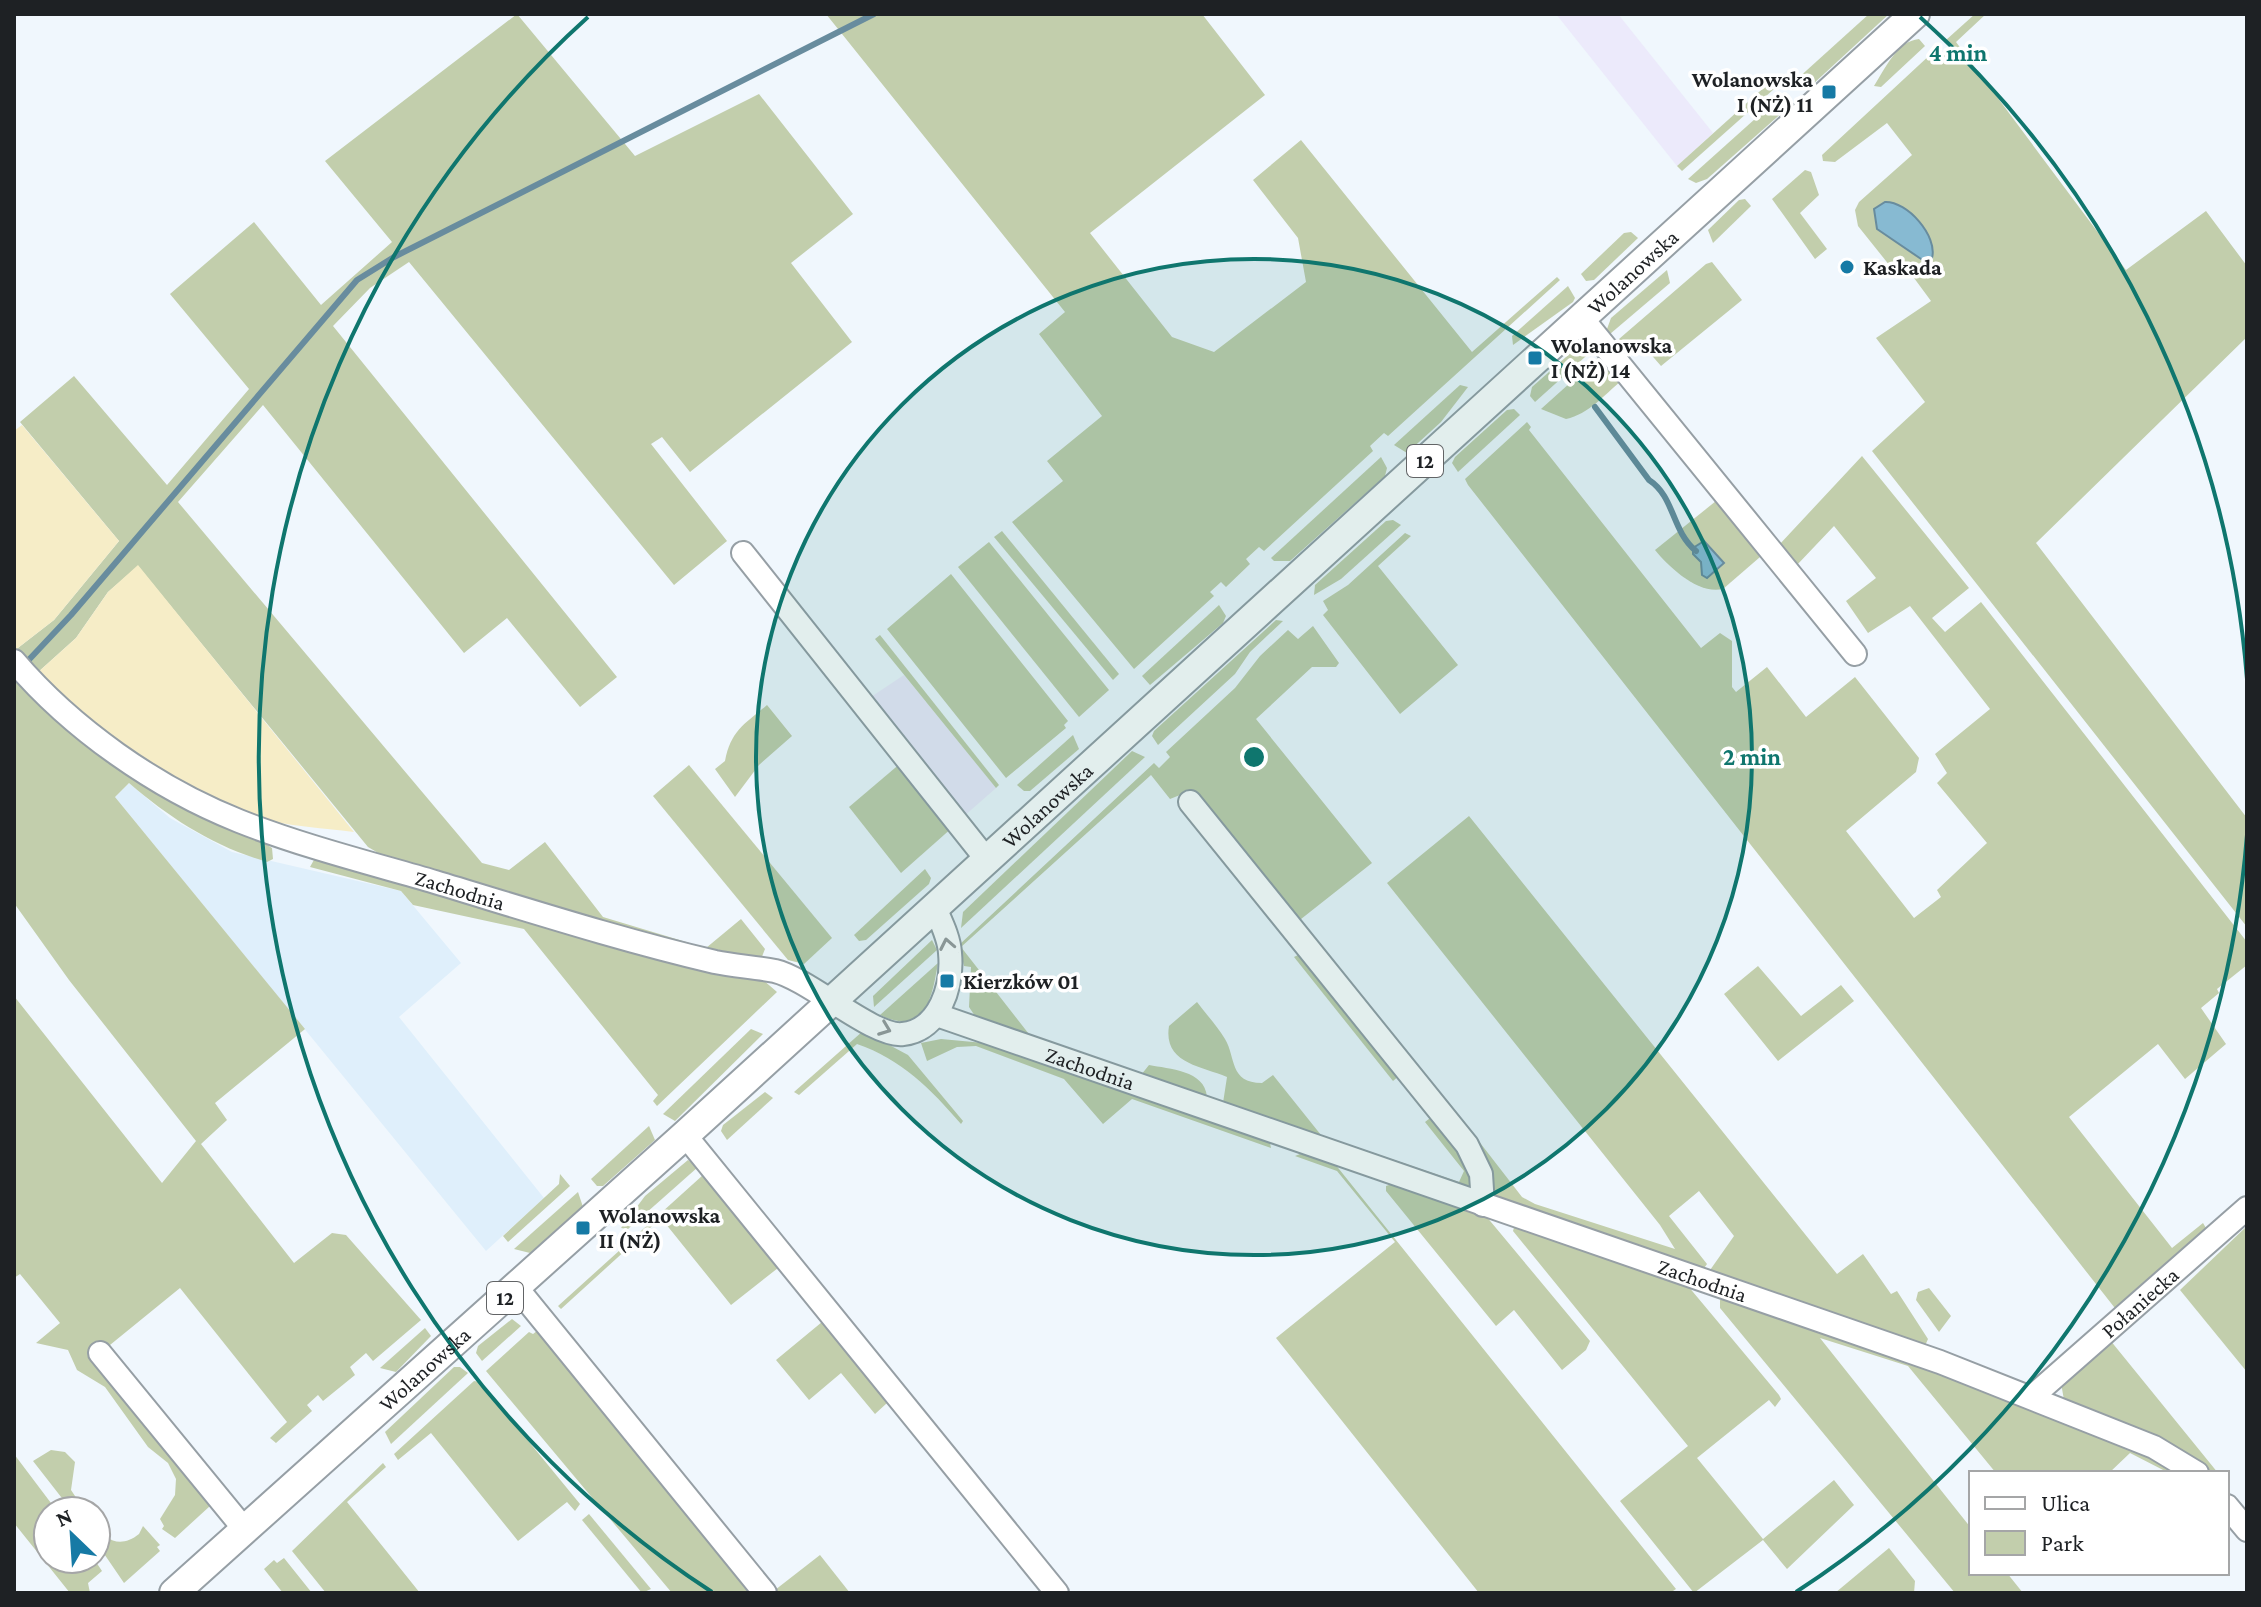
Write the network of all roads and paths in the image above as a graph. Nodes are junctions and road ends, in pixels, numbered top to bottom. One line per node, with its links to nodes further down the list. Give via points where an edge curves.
1 (1915, 14): 2 (main road, Wolanowska / 12)
2 (1581, 317): 4 (street); 7 (main road, Wolanowska / 12)
3 (743, 553): 7 (street)
4 (1855, 654)
5 (14, 661): 9 (street, Zachodnia, via 76,721 138,768 237,821 628,939 776,971)
6 (1190, 802): 12 (street, via 1467,1145 1481,1174)
7 (987, 860): 8 (main road, Wolanowska / 12)
8 (935, 908): 9 (main road, Wolanowska / 12); 10 (street, one-way to 8, via 946,994 950,954)
9 (833, 1001): 10 (street, Zachodnia, one-way to 10, via 891,1034 915,1030); 11 (main road, Wolanowska / 12)
10 (937, 1015): 12 (street, Zachodnia)
11 (685, 1135): 14 (main road, Wolanowska / 12); 23 (street)
12 (1483, 1205): 16 (street, Zachodnia, via 1686,1271)
13 (2247, 1208): 16 (street, Połaniecka)
14 (516, 1287): 19 (main road, Wolanowska / 12); 22 (street)
15 (100, 1353): 19 (street)
16 (2033, 1396): 17 (street, Zachodnia, via 2154,1447)
17 (2194, 1471)
18 (2229, 1508): 20 (street)
19 (245, 1530): 21 (main road, Wolanowska / 12)
20 (2247, 1530)
21 (174, 1593)
22 (765, 1593)
23 (1057, 1593)

